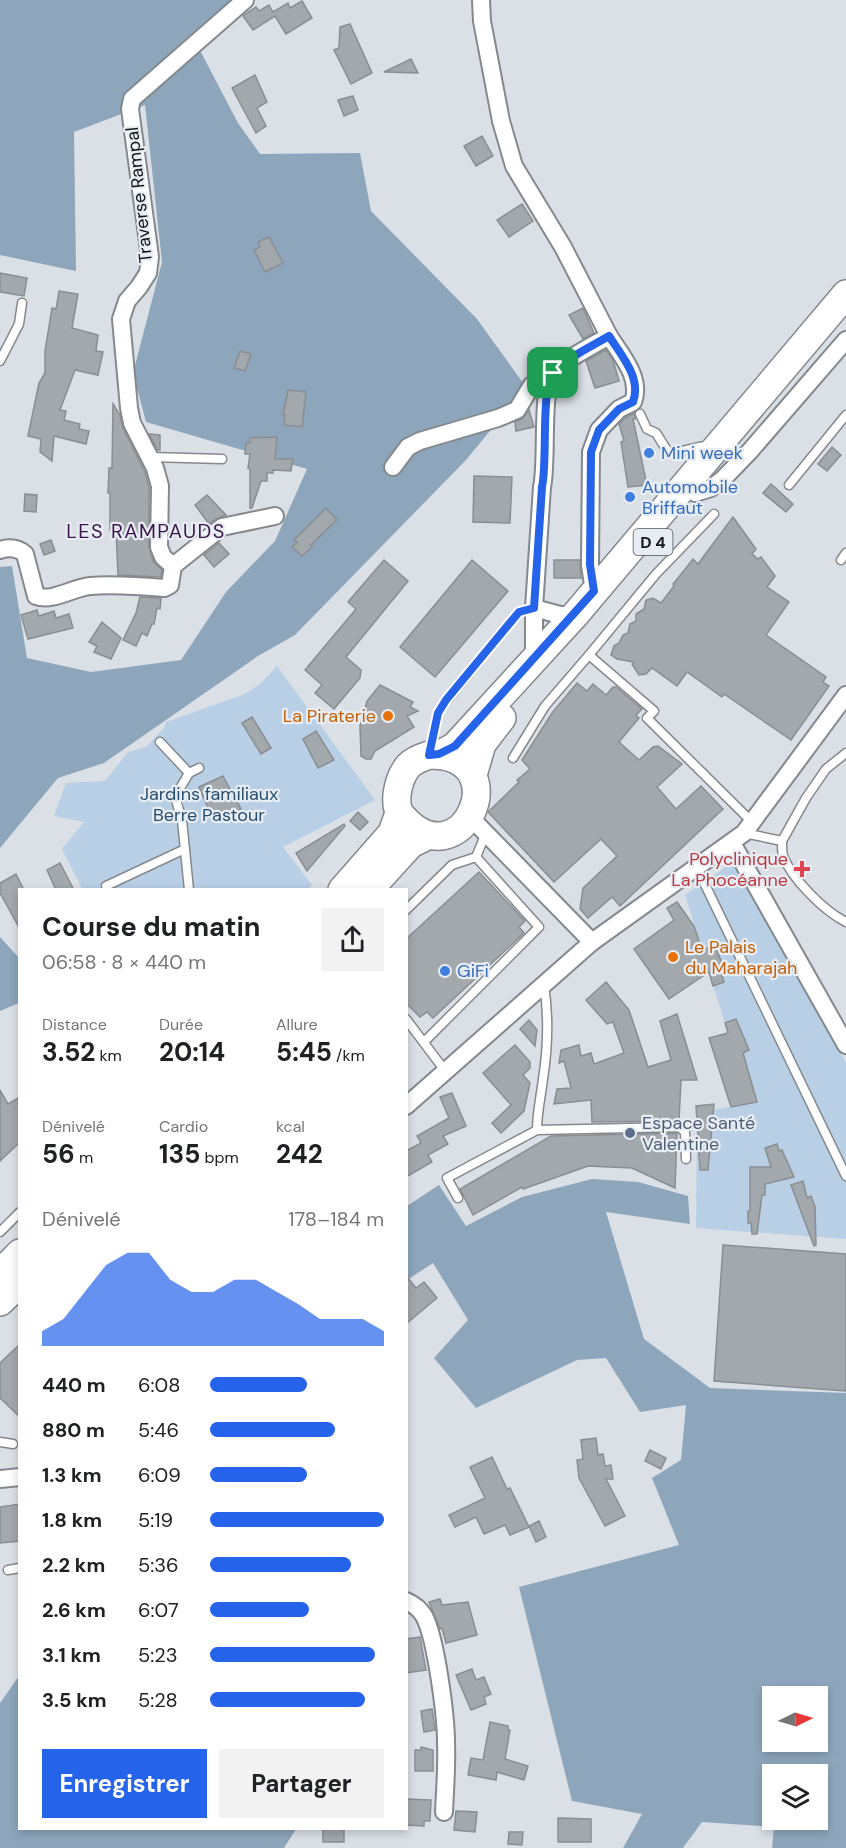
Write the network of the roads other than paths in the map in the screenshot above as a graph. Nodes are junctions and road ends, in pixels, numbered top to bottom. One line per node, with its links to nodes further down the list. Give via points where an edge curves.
1 (245, 0): 13 (street, Traverse Rampal, via 132,99 130,109 150,257 148,273 127,301 121,319 132,423)
2 (481, 0): 6 (street, via 501,121 514,166 563,247)
3 (846, 294): 12 (main road, D 4)
4 (21, 303): 8 (lane, via 19,324)
5 (846, 317): 17 (main road, D 4)
6 (609, 336): 9 (street); 22 (street, via 630,370 636,393 633,402 619,409 599,430 591,452 590,565)
7 (846, 340): 17 (street, via 722,480)
8 (0, 361)
9 (553, 373): 15 (street, via 532,385 518,410 420,441 408,447); 23 (street, via 548,387 546,472)
10 (640, 414): 12 (lane, via 647,429 656,433 668,452)
11 (846, 415): 16 (lane)
12 (715, 447): 22 (main road, D 4)
13 (149, 457): 14 (lane); 21 (street, Traverse Rampal, via 160,486 159,547)
14 (222, 459)
15 (393, 467)
16 (789, 485)
17 (695, 493): 34 (main road, D 4, via 502,718 482,744)
18 (714, 514): 25 (lane, via 656,574)
19 (275, 516): 21 (street, via 222,526)
20 (0, 550): 21 (street, via 20,549 25,554 36,596 43,599 88,586 164,588 170,585)
21 (173, 566)
22 (594, 591): 24 (main road, D 4)
23 (534, 608): 24 (street); 26 (street); 30 (lane, via 519,612 446,700 438,713)
24 (575, 615): 26 (main road, D 4)
25 (589, 655): 31 (lane, via 545,706); 37 (lane, via 654,711 647,718)
26 (534, 659): 30 (main road, D 4, via 455,746)
27 (846, 695): 37 (street)
28 (160, 742): 33 (lane)
29 (846, 753): 39 (lane, via 826,769)
30 (434, 755): 34 (main road, via 463,765); 35 (main road, via 407,767 399,784)
31 (513, 758)
32 (199, 768): 33 (lane)
33 (189, 772): 40 (lane, via 175,797)
34 (473, 774): 36 (main road)
35 (399, 813): 38 (main road); 45 (main road, via 392,833)
36 (478, 825): 38 (main road, via 444,836); 41 (lane); 49 (street)
37 (743, 833): 39 (lane); 42 (street); 53 (street)
38 (427, 836): 46 (main road, via 411,844)
39 (782, 841): 48 (lane, via 783,855 793,872 832,915)
40 (185, 849): 43 (lane); 44 (lane)
41 (476, 857): 47 (lane, via 453,865); 52 (lane, via 539,927)
42 (696, 866): 49 (street); 58 (lane)
43 (106, 886)
44 (189, 888)
45 (344, 888)
46 (371, 888)
47 (408, 908)
48 (846, 922)
49 (592, 942): 50 (street)
50 (544, 984): 54 (street); 56 (lane, via 548,1040)
51 (408, 1022): 52 (lane)
52 (424, 1042): 54 (lane)
53 (846, 1045)
54 (446, 1072): 55 (street)
55 (408, 1104)
56 (537, 1130): 57 (lane, via 679,1127 685,1132); 59 (lane, via 447,1178)
57 (686, 1159)
58 (846, 1176)
59 (458, 1198)
60 (18, 1214): 61 (lane)
61 (0, 1232)
62 (18, 1255): 63 (main road)
63 (0, 1273)
64 (18, 1285): 65 (main road)
65 (0, 1302)
66 (0, 1442): 67 (lane)
67 (13, 1444)
68 (18, 1477): 69 (street)
69 (0, 1479)
70 (18, 1568): 71 (lane)
71 (8, 1570)
72 (408, 1602): 73 (street, via 424,1616 440,1684 446,1743)
73 (444, 1812)

